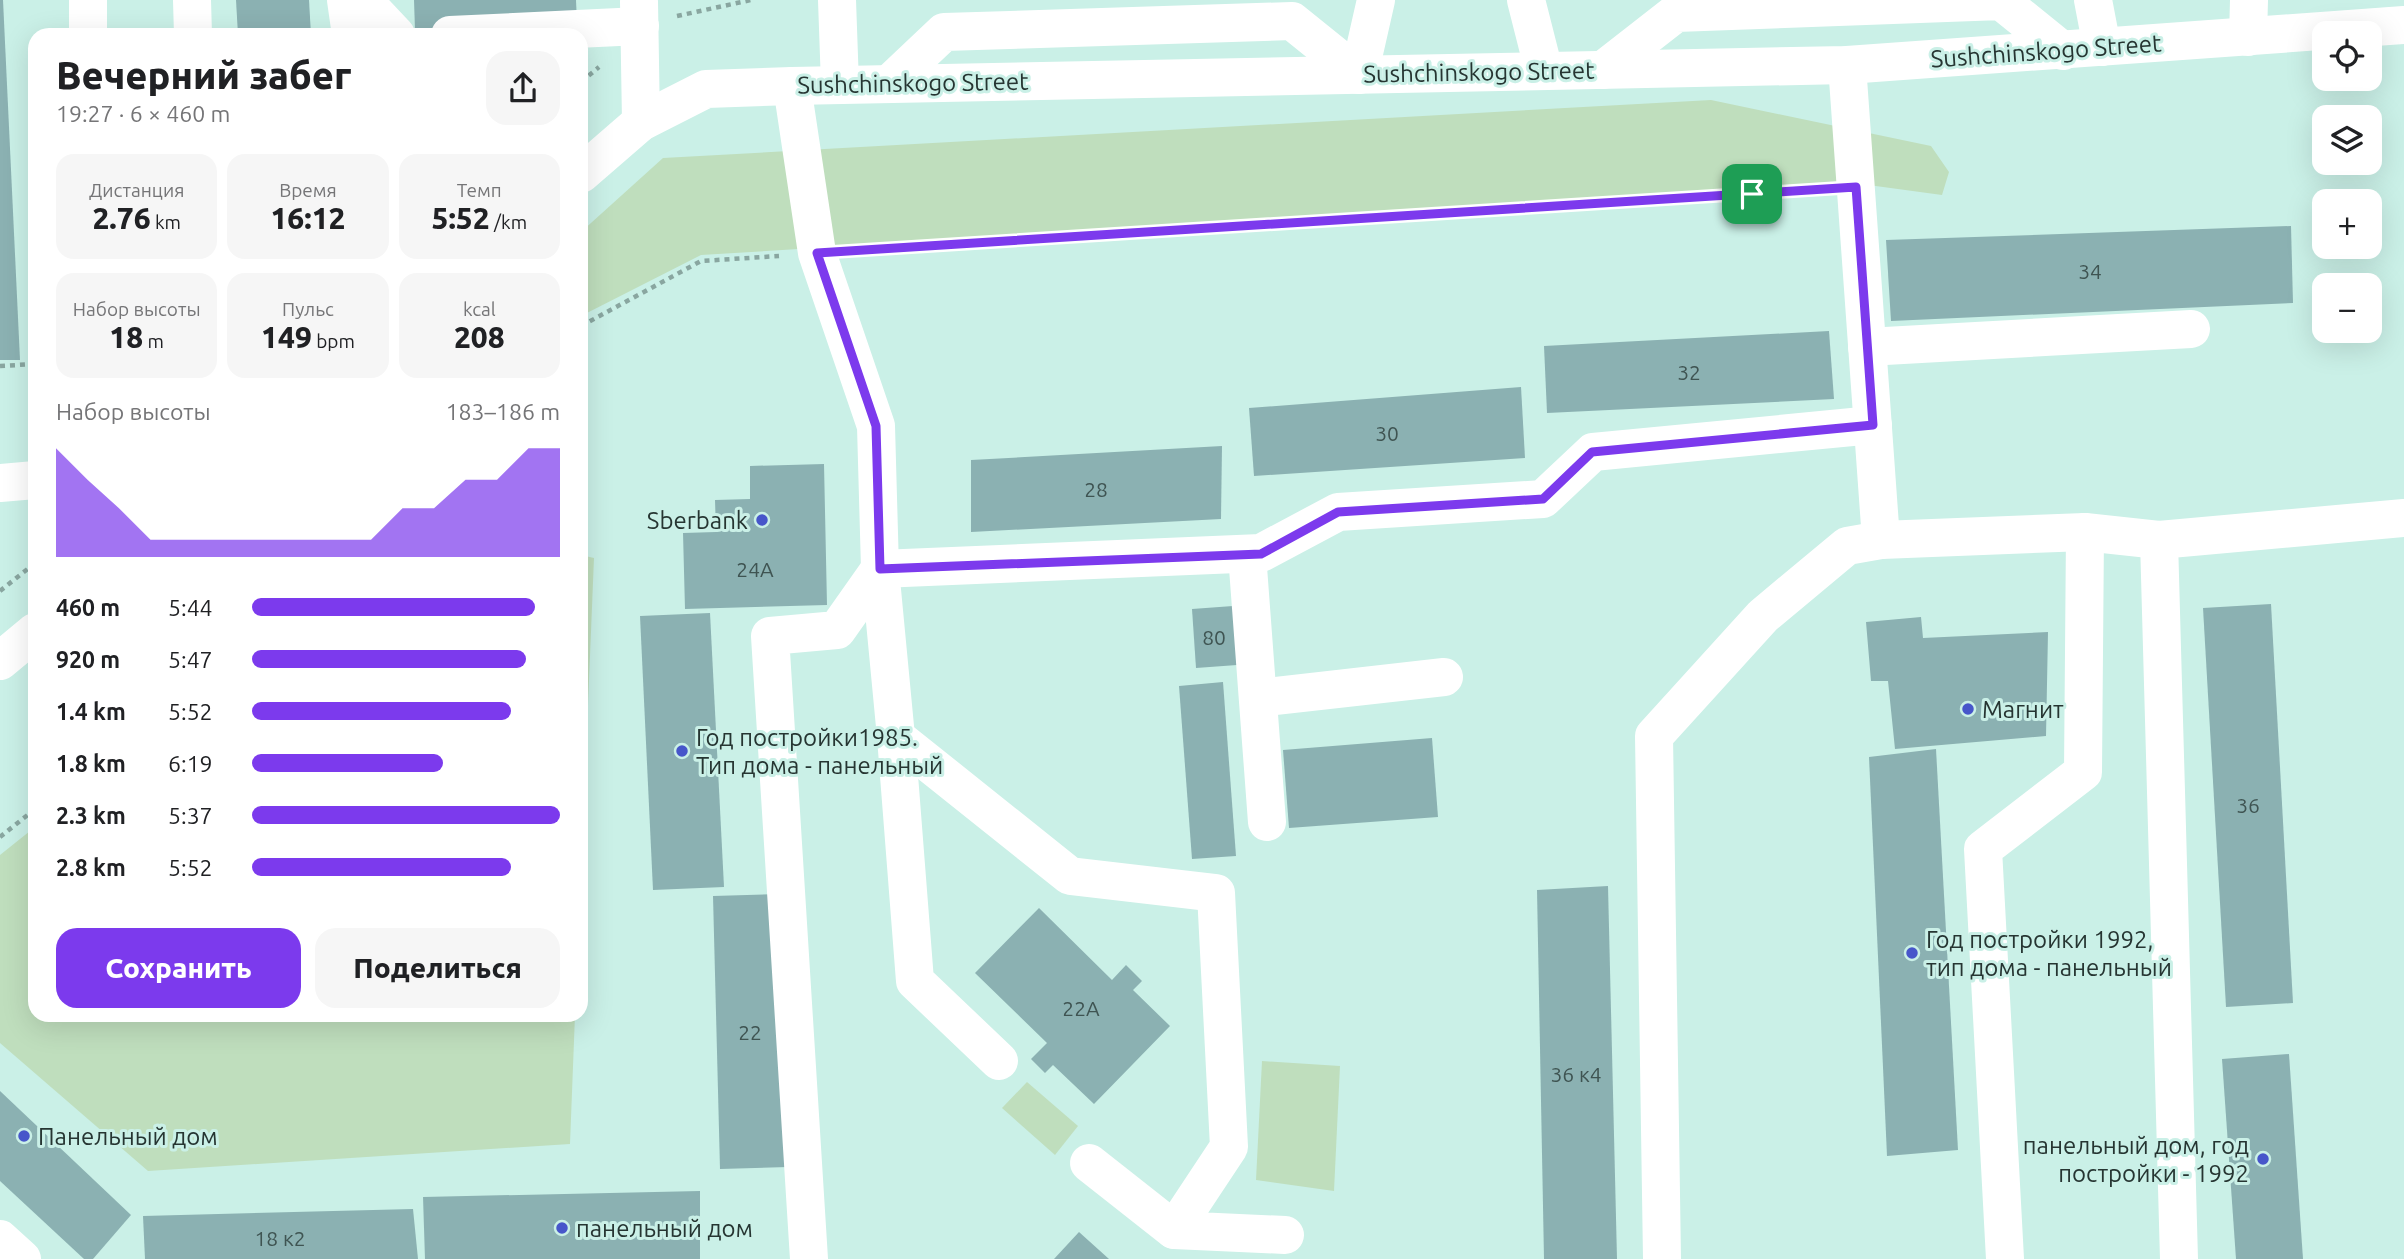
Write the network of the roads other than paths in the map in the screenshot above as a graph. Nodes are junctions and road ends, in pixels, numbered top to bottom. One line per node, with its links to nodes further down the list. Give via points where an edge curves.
1 (88, 0): 12 (street)
2 (192, 0): 13 (street)
3 (346, 0): 14 (street)
4 (363, 0): 15 (street)
5 (837, 0): 26 (street)
6 (1376, 0): 24 (street)
7 (1526, 0): 23 (street)
8 (2092, 0): 19 (street)
9 (2249, 0): 17 (street)
10 (649, 15): 16 (street); 18 (street); 28 (street)
11 (2404, 25): 17 (street, Sushchinskogo Street)
12 (88, 28)
13 (192, 28)
14 (350, 28)
15 (389, 28)
16 (520, 28)
17 (2248, 37): 19 (street, Sushchinskogo Street)
18 (588, 46)
19 (2102, 47): 20 (street, Sushchinskogo Street)
20 (2063, 51): 21 (street, Sushchinskogo Street); 22 (street, via 2001,1 1676,13)
21 (1847, 65): 22 (street, Sushchinskogo Street); 31 (street)
22 (1603, 70): 23 (street, Sushchinskogo Street)
23 (1544, 71): 24 (street, Sushchinskogo Street)
24 (1359, 75): 25 (street, Sushchinskogo Street); 25 (street, via 1292,20 944,32)
25 (889, 84): 26 (street, Sushchinskogo Street)
26 (840, 85): 27 (street, Sushchinskogo Street)
27 (792, 86): 28 (street, Sushchinskogo Street, via 706,89); 40 (street, via 817,253 876,426)
28 (641, 122): 29 (street, Sushchinskogo Street)
29 (588, 168)
30 (2191, 330): 31 (street)
31 (1867, 347): 32 (street)
32 (1873, 425): 37 (street); 39 (street, via 1592,452 1543,499 1338,512 1261,554)
33 (28, 481): 34 (street)
34 (0, 483)
35 (2404, 519): 38 (street)
36 (2085, 532): 37 (street); 38 (street); 55 (street, via 2083,772 1983,849)
37 (1881, 540): 54 (street, via 1847,546 1763,616 1654,736)
38 (2159, 540): 56 (street)
39 (1247, 554): 40 (street); 44 (street)
40 (880, 569): 45 (street); 53 (street, via 837,630 770,636)
41 (28, 638): 42 (street)
42 (0, 661)
43 (1444, 677): 44 (street)
44 (1258, 698): 46 (street)
45 (896, 737): 47 (street, via 915,981); 49 (street, via 1070,876 1216,892 1228,1147)
46 (1267, 822)
47 (999, 1061)
48 (1089, 1163): 49 (street)
49 (1174, 1230): 50 (street)
50 (1285, 1235)
51 (0, 1239): 52 (street)
52 (22, 1259)
53 (809, 1259)
54 (1662, 1259)
55 (2005, 1259)
56 (2179, 1259)

